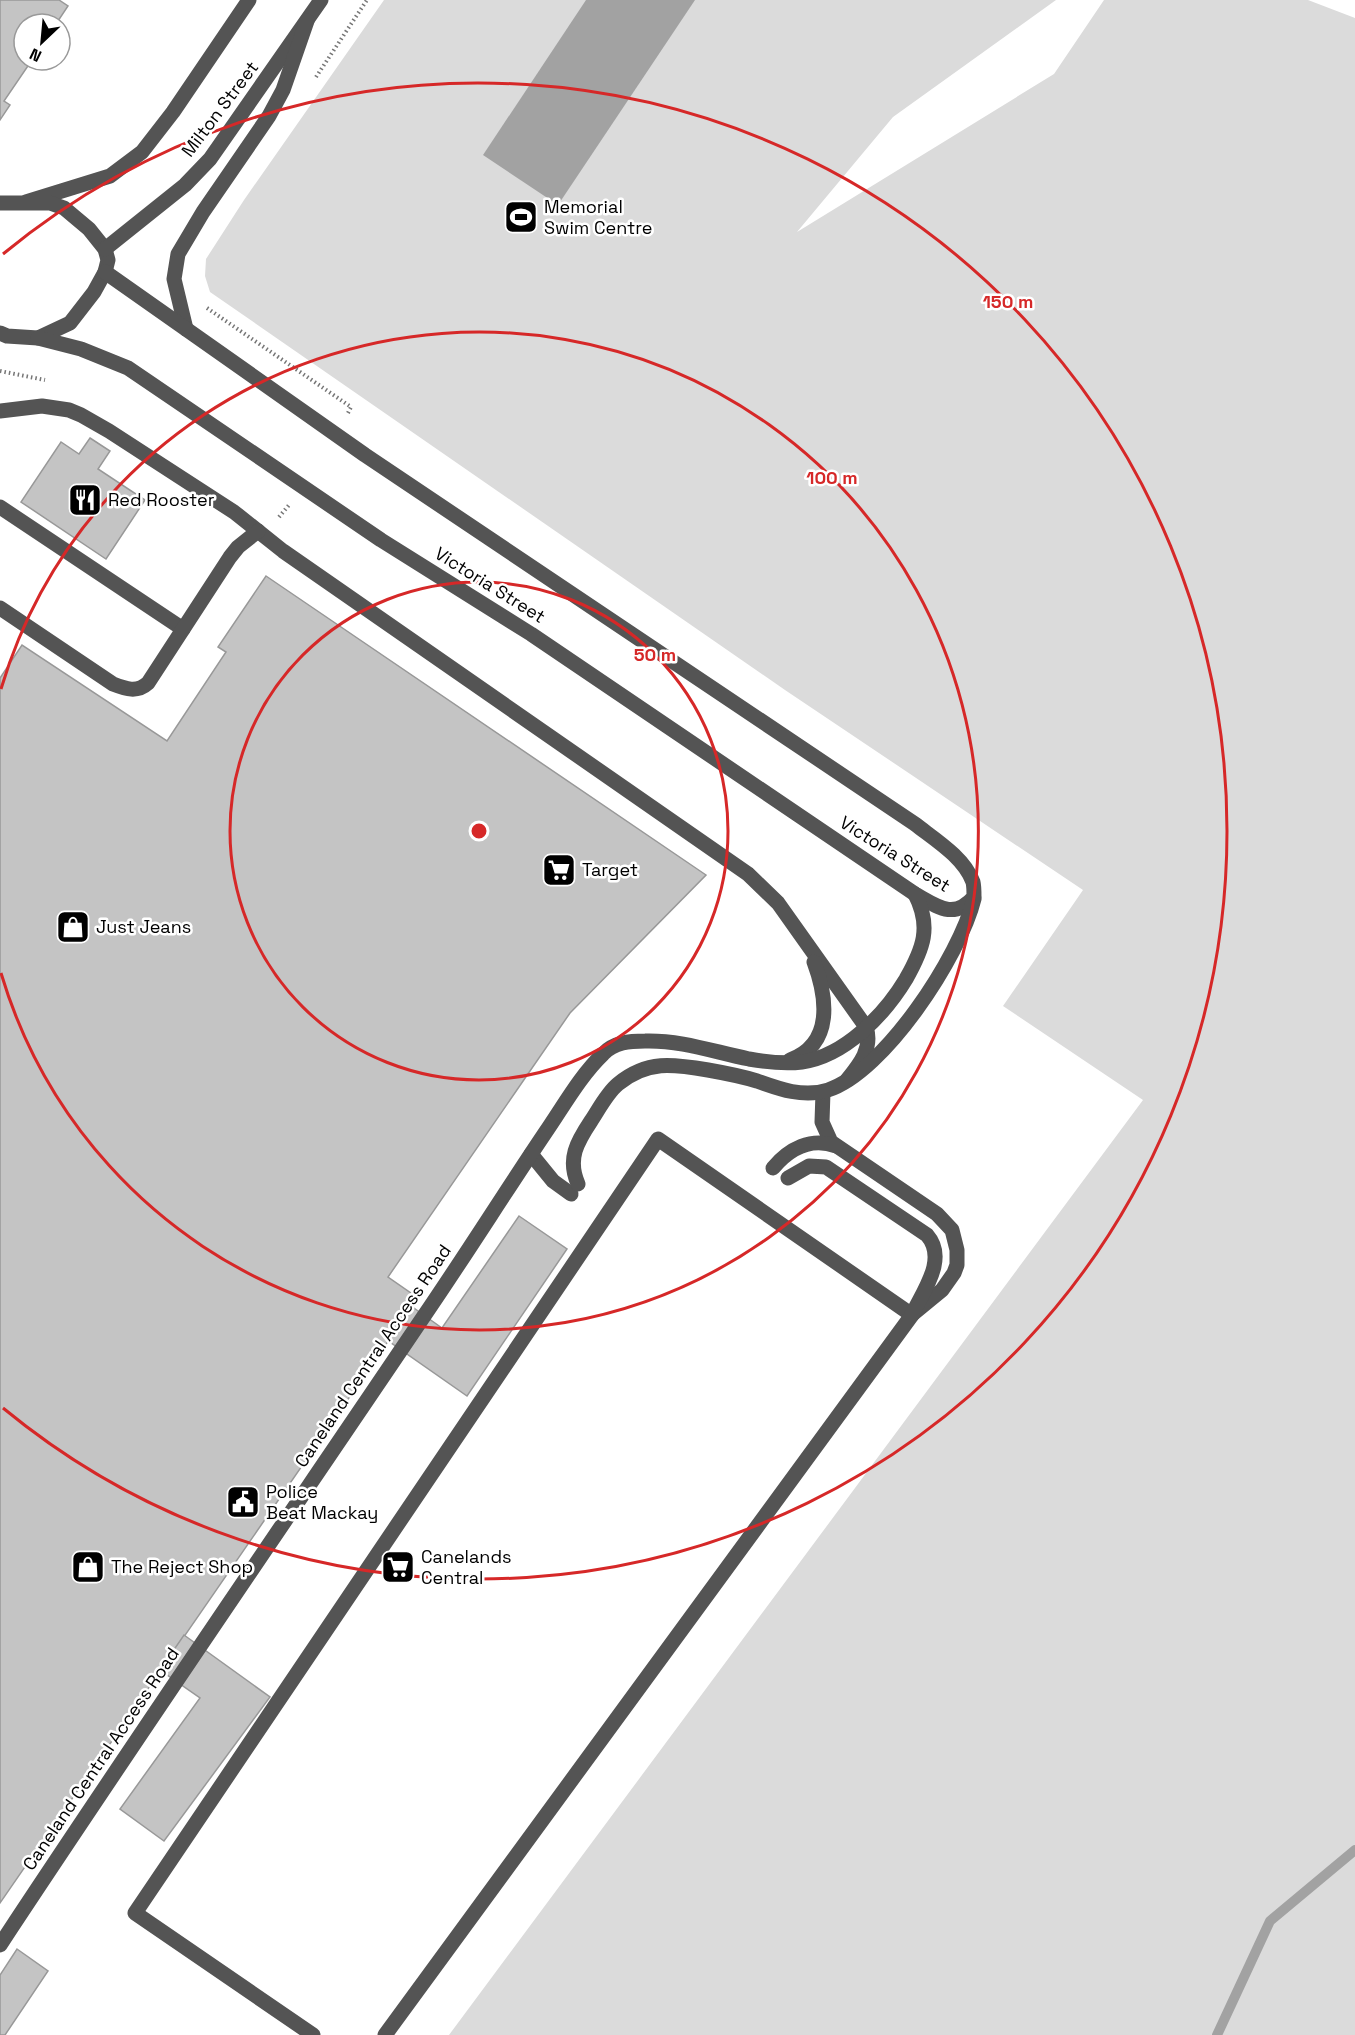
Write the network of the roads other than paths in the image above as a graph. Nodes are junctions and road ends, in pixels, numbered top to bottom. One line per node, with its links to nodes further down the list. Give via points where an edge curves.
1 (249, 0): 4 (street, Milton Street, via 142,152 110,176)
2 (321, 0): 3 (street, Milton Street)
3 (307, 21): 6 (street, Milton Street, via 228,135 198,171); 8 (street, via 283,90 269,116 178,254 174,279)
4 (26, 201): 5 (street); 6 (street, via 64,208)
5 (1, 202)
6 (105, 249): 7 (street)
7 (105, 272): 8 (street, Victoria Street); 10 (street, via 70,323)
8 (186, 329): 17 (street, Victoria Street, via 915,824 963,866 973,882)
9 (2, 335): 10 (street, Victoria Street)
10 (38, 338): 16 (street, Victoria Street, via 81,349 128,368 381,540 541,640)
11 (0, 411): 13 (street, via 42,406 81,415 225,505)
12 (0, 507): 15 (street)
13 (258, 531): 15 (street, via 230,557); 18 (street, via 748,874 778,903)
14 (0, 608): 15 (street, via 113,684 134,690 148,684)
15 (183, 629)
16 (915, 894): 17 (street, Victoria Street, via 950,910 965,907); 19 (street, via 924,918 923,944 898,990)
17 (974, 897): 21 (street, via 937,978 887,1048)
18 (807, 945): 19 (street); 20 (street, via 824,997 822,1026 804,1053)
19 (866, 1027): 20 (street, via 818,1058); 21 (street, via 869,1039 865,1052)
20 (773, 1062): 24 (street, Caneland Central Access Road, via 672,1041 614,1045 576,1087)
21 (847, 1080): 22 (street)
22 (822, 1092): 23 (street, via 823,1129); 24 (street, via 785,1091 735,1075 661,1065 632,1074 617,1084 578,1141 572,1161 574,1189 553,1181)
23 (839, 1148): 25 (street, via 823,1143 806,1144 789,1152); 27 (street, via 937,1214 952,1230 957,1250 954,1273 942,1290)
24 (531, 1154): 28 (street, Caneland Central Access Road)
25 (773, 1168)
26 (788, 1178): 27 (street, via 809,1166 828,1168 931,1239 935,1264)
27 (912, 1315): 29 (street, via 658,1139 135,1913); 30 (street)
28 (0, 1945)
29 (314, 2035)
30 (385, 2035)

